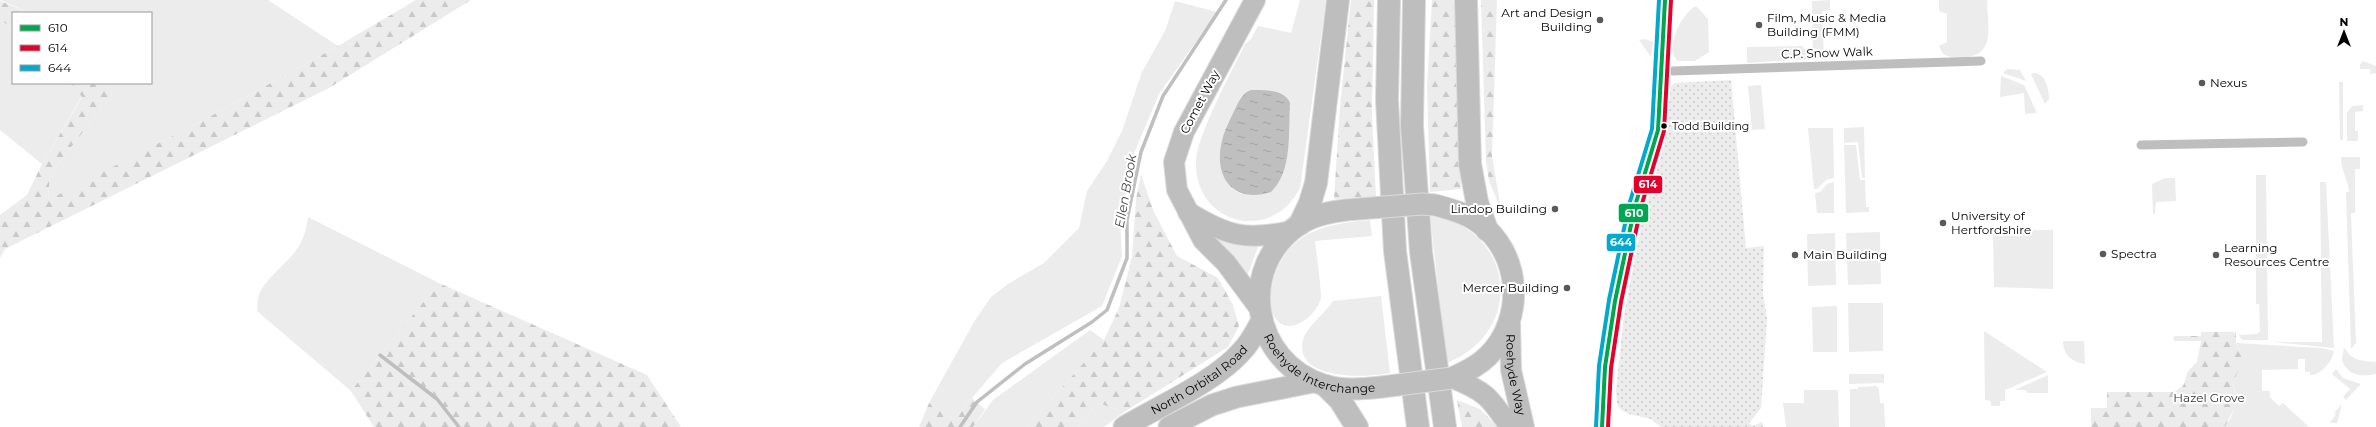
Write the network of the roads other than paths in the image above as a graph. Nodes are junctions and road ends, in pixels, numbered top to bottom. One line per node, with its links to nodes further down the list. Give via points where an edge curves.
1 (1255, 0): 11 (main road, Comet Way, via 1178,146 1174,176)
2 (1338, 0): 12 (highway, via 1316,183 1310,203)
3 (1389, 0): 21 (highway, via 1387,100 1395,251)
4 (1414, 0): 22 (highway, via 1412,126 1421,252)
5 (1466, 0): 13 (highway, via 1470,164 1477,202)
6 (1665, 0): 25 (street, via 1658,130 1635,206 1615,301 1605,367)
7 (1981, 61): 8 (street, C.P. Snow Walk)
8 (1673, 71)
9 (2303, 142): 10 (street)
10 (2141, 145)
11 (1186, 211): 12 (main road, via 1216,229 1241,236 1266,236); 14 (main road, Comet Way, via 1203,240 1226,264)
12 (1295, 228): 13 (highway, Roehyde Interchange, bridge, via 1318,215 1346,210 1422,204 1435,205 1470,216); 14 (highway, Roehyde Interchange, via 1269,258 1260,292)
13 (1487, 230): 15 (highway, Roehyde Interchange, via 1503,252 1511,272 1513,305)
14 (1261, 315): 17 (highway, Roehyde Interchange, via 1266,333 1280,357 1296,371); 18 (highway, North Orbital Road, via 1253,337 1232,361 1207,379)
15 (1510, 321): 16 (highway, Roehyde Interchange, via 1488,356 1478,365); 24 (main road, Roehyde Way, via 1511,370)
16 (1452, 378): 17 (highway, Roehyde Interchange, bridge, via 1350,389); 23 (main road, Roehyde Way, via 1484,392 1491,398)
17 (1320, 384): 19 (highway, North Orbital Road, via 1237,396 1212,405); 20 (highway, via 1340,400)
18 (1124, 427)
19 (1169, 427)
20 (1357, 427)
21 (1418, 427)
22 (1445, 427)
23 (1510, 427)
24 (1524, 427)
25 (1602, 427)

